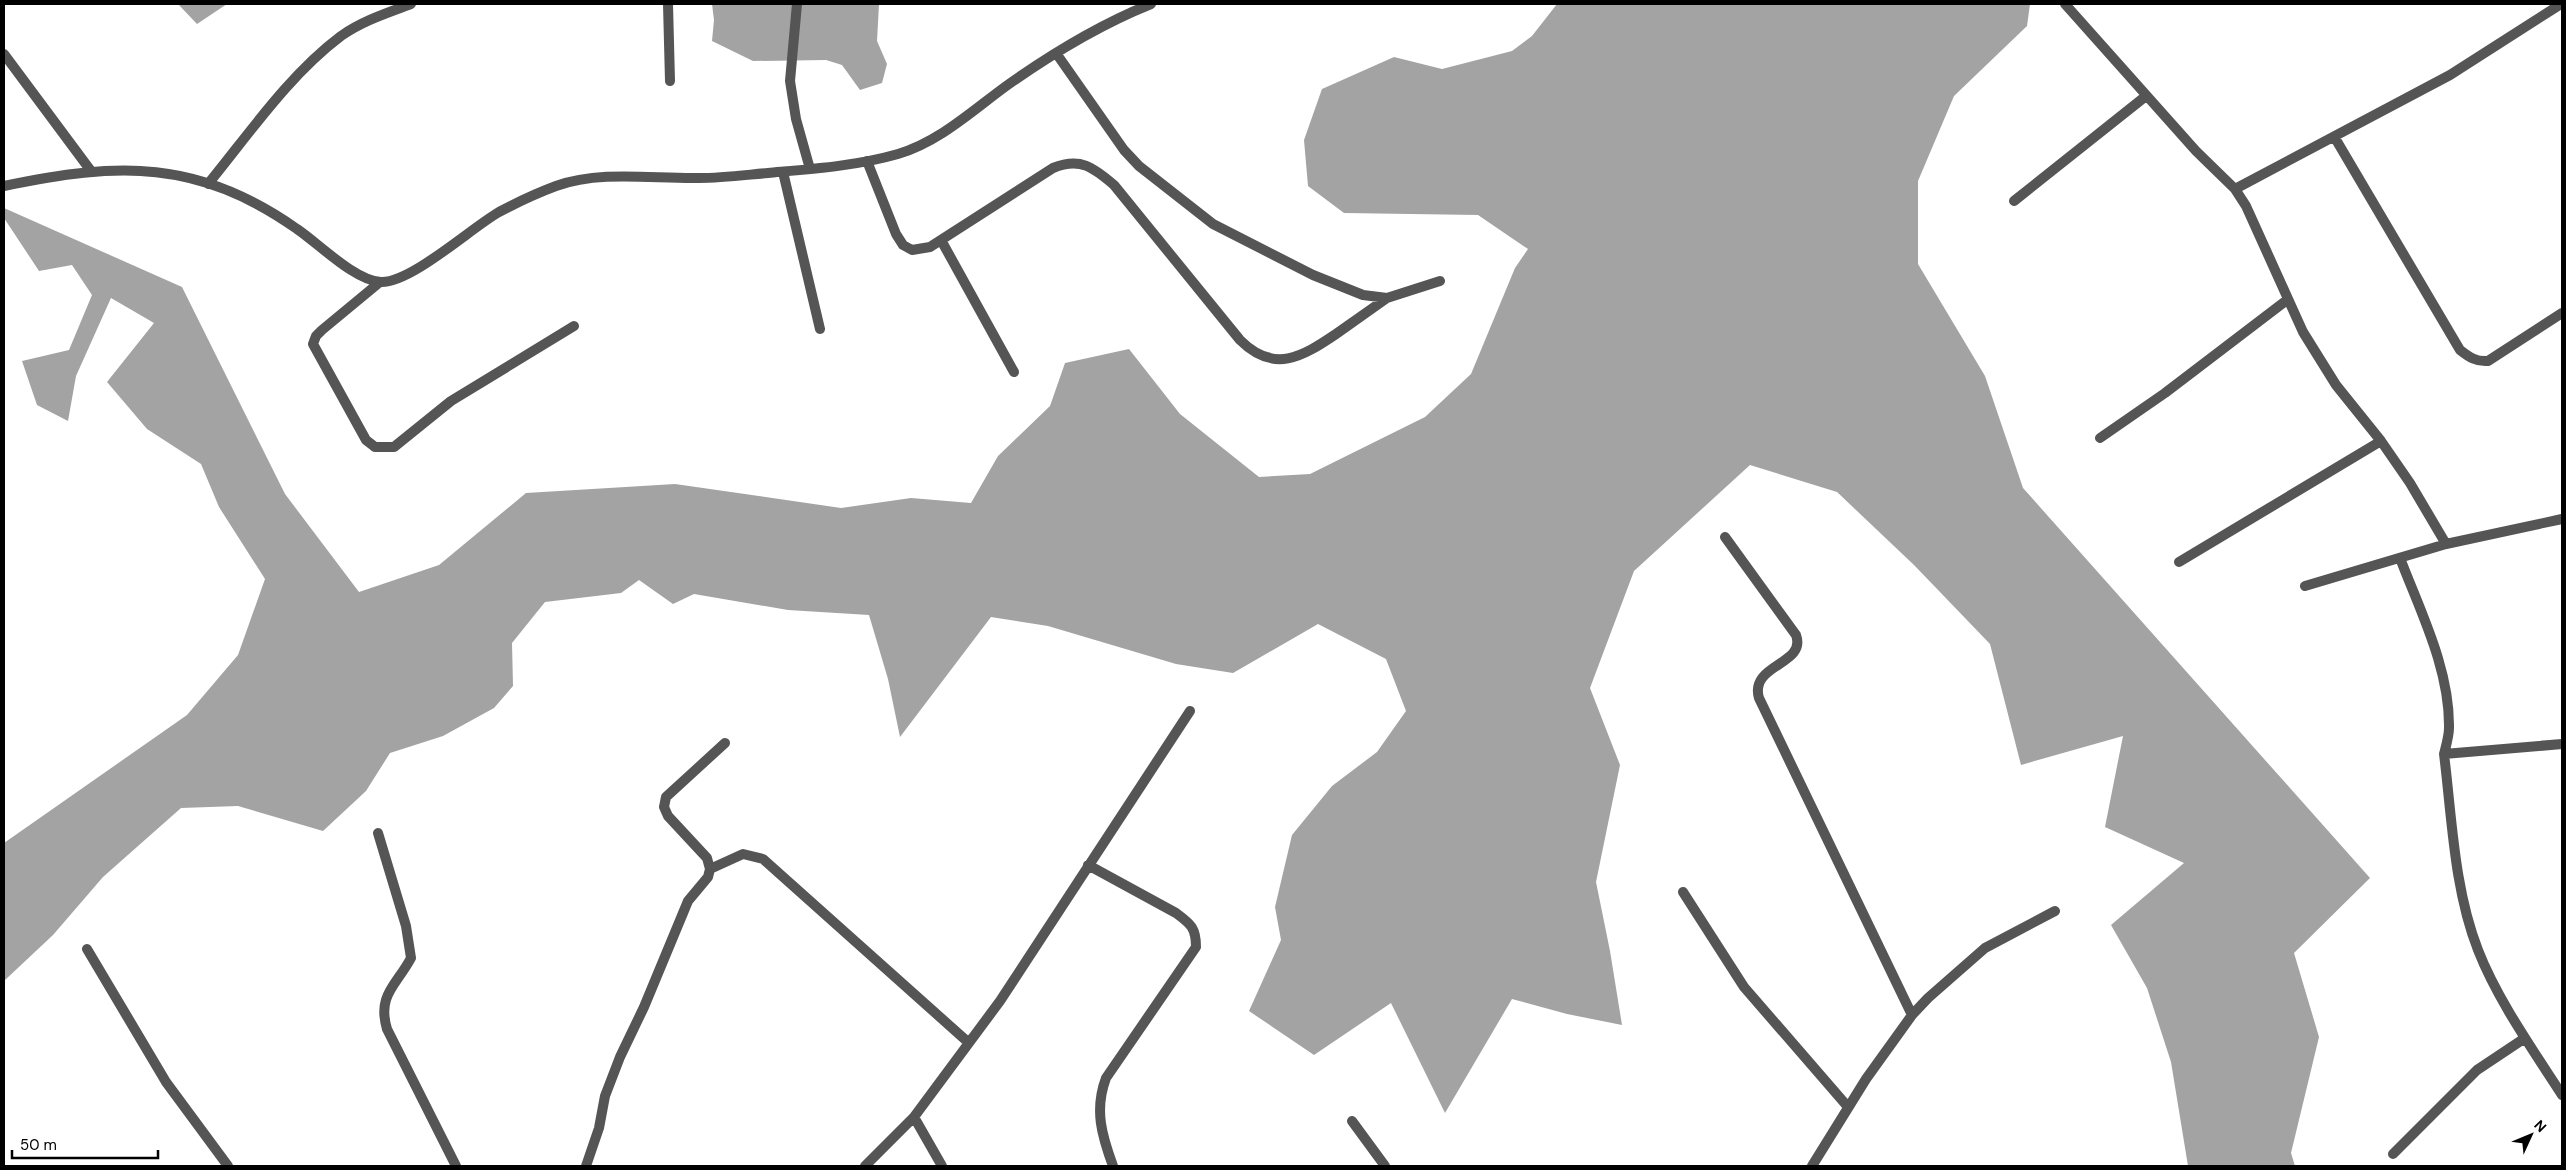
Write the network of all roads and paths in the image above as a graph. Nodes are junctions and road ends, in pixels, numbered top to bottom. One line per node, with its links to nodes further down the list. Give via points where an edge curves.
1 (411, 4): 16 (street, via 370,19 329,46 294,81)
2 (668, 4): 9 (street)
3 (797, 4): 13 (street, via 790,81 796,119)
4 (1151, 4): 7 (street)
5 (2065, 4): 10 (street)
6 (2561, 4): 11 (street, via 2450,75)
7 (1056, 53): 12 (street, via 933,139 900,153); 23 (street, via 1124,150 1139,166 1214,224 1313,275 1363,295)
8 (4, 54): 14 (street)
9 (670, 82)
10 (2146, 96): 18 (street, via 2196,152); 19 (street)
11 (2334, 138): 18 (street); 25 (street, via 2460,350 2469,357 2488,360)
12 (867, 161): 13 (street); 20 (street, via 903,245 920,250)
13 (810, 169): 15 (street)
14 (91, 171): 16 (street, via 150,170); 17 (street)
15 (783, 172): 22 (street, via 702,178 592,179 555,186 499,212 403,276); 27 (street)
16 (208, 184): 22 (street, via 233,191 261,206 344,264)
17 (4, 186)
18 (2235, 188): 24 (street)
19 (2014, 201)
20 (941, 240): 23 (street, via 1067,162 1093,167 1114,185 1252,352 1274,360 1300,356); 28 (street)
21 (1440, 281): 23 (street)
22 (380, 282): 26 (street, via 322,330 313,344 366,440 375,447 394,447 451,401)
23 (1387, 298)
24 (2287, 300): 29 (street); 30 (street, via 2336,385)
25 (2562, 312)
26 (574, 326)
27 (820, 329)
28 (1014, 372)
29 (2100, 438)
30 (2381, 441): 33 (street); 35 (street)
31 (2562, 518): 33 (street)
32 (1725, 536): 47 (street, via 1796,635 1795,652 1761,678 1757,690 1759,698)
33 (2446, 544): 34 (street)
34 (2400, 558): 36 (street); 40 (street, via 2441,670 2449,729)
35 (2178, 562)
36 (2305, 586)
37 (1190, 711): 42 (street)
38 (725, 743): 43 (street, via 675,787 666,797 664,807 668,816 707,858)
39 (2562, 744): 40 (street)
40 (2444, 754): 48 (street, via 2460,878 2470,928 2487,970)
41 (378, 833): 56 (street, via 406,926 411,958 384,1001 382,1013)
42 (1088, 865): 49 (street); 60 (street, via 1176,913 1196,933 1196,947 1106,1078 1100,1093 1101,1133)
43 (710, 869): 49 (street, via 743,854 763,859); 57 (street, via 708,877 688,901 620,1057 605,1096 599,1128)
44 (1683, 892): 51 (street, via 1744,987)
45 (2055, 911): 47 (street, via 1985,948)
46 (87, 949): 55 (street, via 166,1082)
47 (1912, 1015): 51 (street)
48 (2525, 1038): 50 (street); 54 (street, via 2477,1070)
49 (969, 1043): 52 (street)
50 (2562, 1094)
51 (1848, 1107): 62 (street)
52 (914, 1117): 58 (street); 59 (street)
53 (1352, 1121): 61 (street)
54 (2393, 1154)
55 (228, 1166)
56 (456, 1166)
57 (586, 1166)
58 (866, 1166)
59 (942, 1166)
60 (1113, 1166)
61 (1385, 1166)
62 (1812, 1166)

